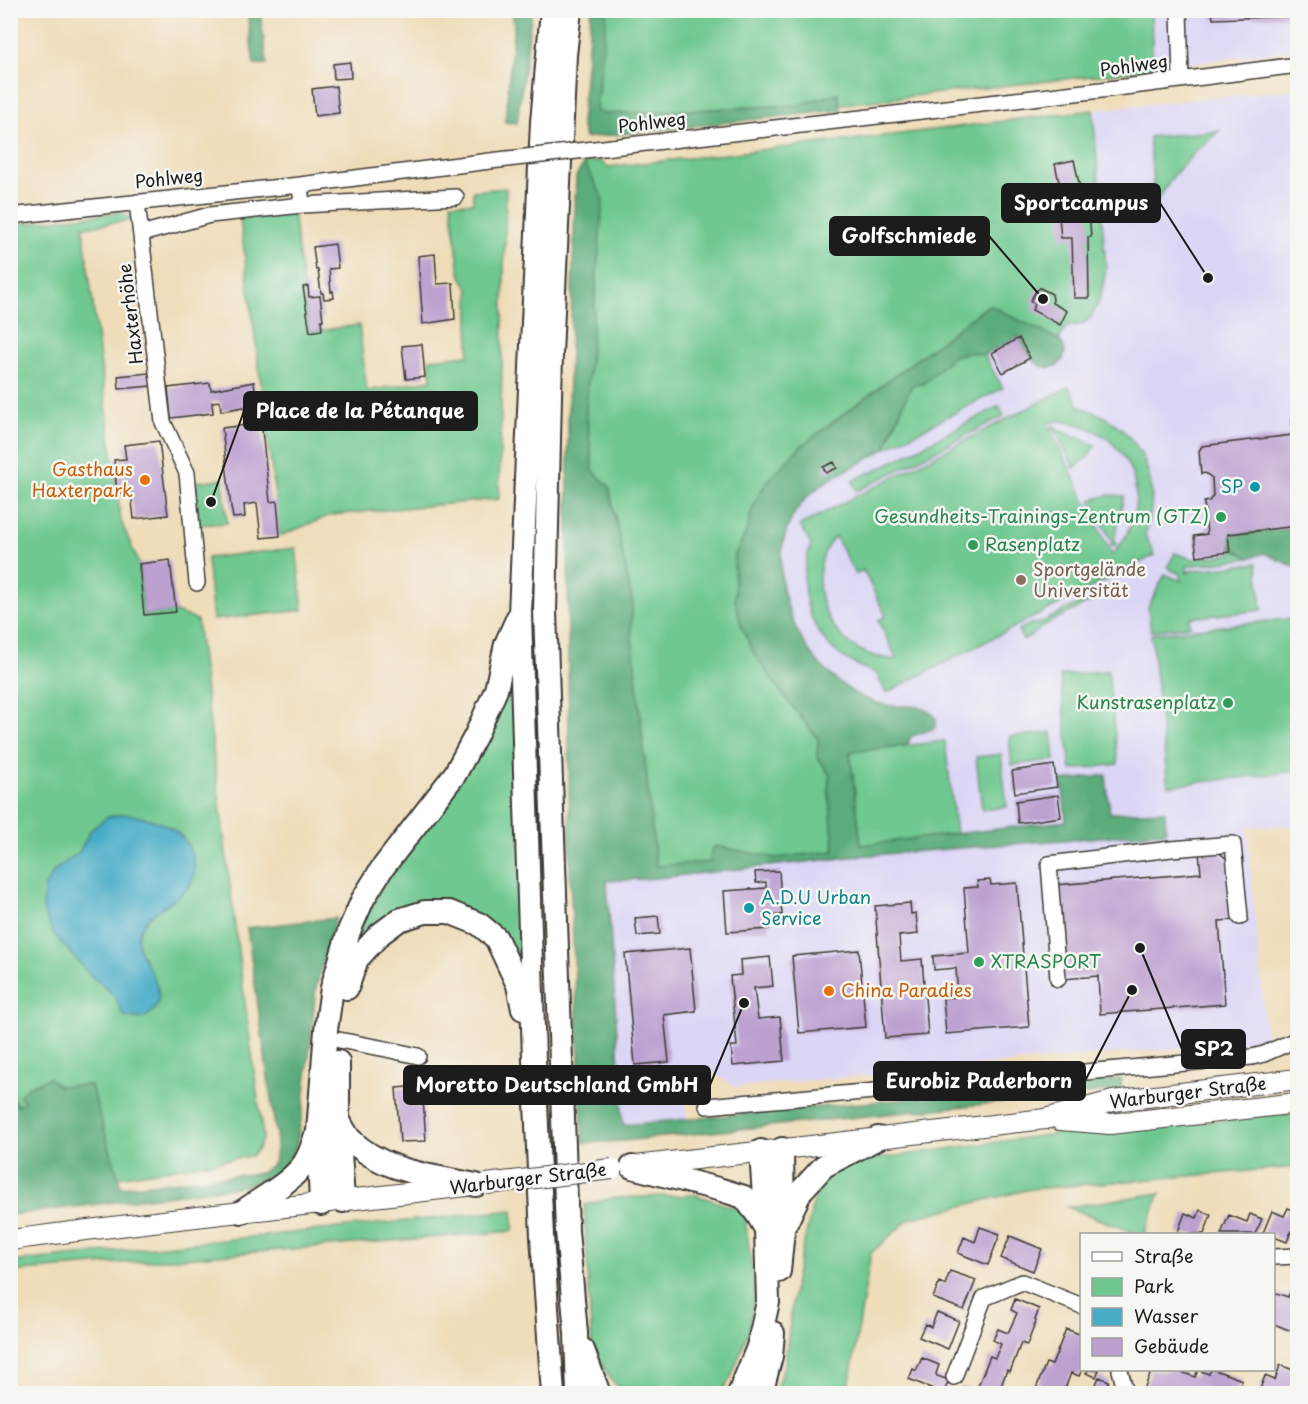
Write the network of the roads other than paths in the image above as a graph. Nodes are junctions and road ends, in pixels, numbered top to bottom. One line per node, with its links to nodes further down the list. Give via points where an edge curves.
1 (552, 10): 13 (highway, via 542,122)
2 (570, 10): 38 (highway, via 551,354 545,612 567,1231)
3 (1179, 10): 5 (street)
4 (1298, 65): 5 (street, Pohlweg)
5 (1181, 79): 6 (street, Pohlweg, bridge)
6 (300, 184): 8 (street, Pohlweg); 9 (street)
7 (456, 196): 9 (street)
8 (137, 202): 10 (street, Pohlweg); 11 (street, Haxterhöhe)
9 (302, 205): 11 (street, via 210,215)
10 (10, 216)
11 (141, 234): 12 (street, Haxterhöhe, via 163,422 187,473)
12 (197, 584)
13 (520, 613): 19 (highway); 25 (highway, via 476,735 455,774 381,870 349,931 332,988)
14 (1240, 917): 15 (street, via 1233,844 1049,864)
15 (1058, 979)
16 (1298, 1039): 22 (street, Warburger Straße, via 1252,1057)
17 (339, 1040): 18 (street); 19 (highway, via 343,998 357,959 399,920 424,912 449,912 479,924 496,938 518,985); 23 (highway)
18 (418, 1056)
19 (534, 1059): 41 (highway)
20 (1298, 1079): 24 (main road, Warburger Straße, via 1113,1101)
21 (1298, 1103): 24 (main road, Warburger Straße, via 1110,1124)
22 (707, 1106)
23 (338, 1119): 29 (highway, via 348,1137 379,1160); 30 (highway)
24 (1045, 1119): 26 (main road, Warburger Straße)
25 (318, 1131): 31 (highway); 32 (highway, via 305,1163 296,1174)
26 (878, 1138): 27 (main road, Warburger Straße); 33 (highway, via 824,1166)
27 (772, 1150): 28 (main road, Warburger Straße); 33 (highway)
28 (622, 1168): 29 (main road, Warburger Straße, bridge); 33 (highway, via 744,1197)
29 (481, 1184): 30 (main road, Warburger Straße)
30 (343, 1201): 31 (main road, Warburger Straße)
31 (321, 1204): 32 (main road, Warburger Straße)
32 (242, 1212): 34 (main road, Warburger Straße)
33 (774, 1230): 44 (highway, via 768,1302 758,1347); 45 (highway, via 771,1356)
34 (10, 1240)
35 (1298, 1256): 36 (street)
36 (1275, 1257)
37 (1080, 1305): 40 (street, via 1022,1282 984,1298)
38 (576, 1333): 42 (highway); 43 (highway)
39 (1120, 1371): 46 (street)
40 (954, 1377)
41 (553, 1394)
42 (578, 1394)
43 (599, 1394)
44 (740, 1394)
45 (761, 1394)
46 (1126, 1394)

